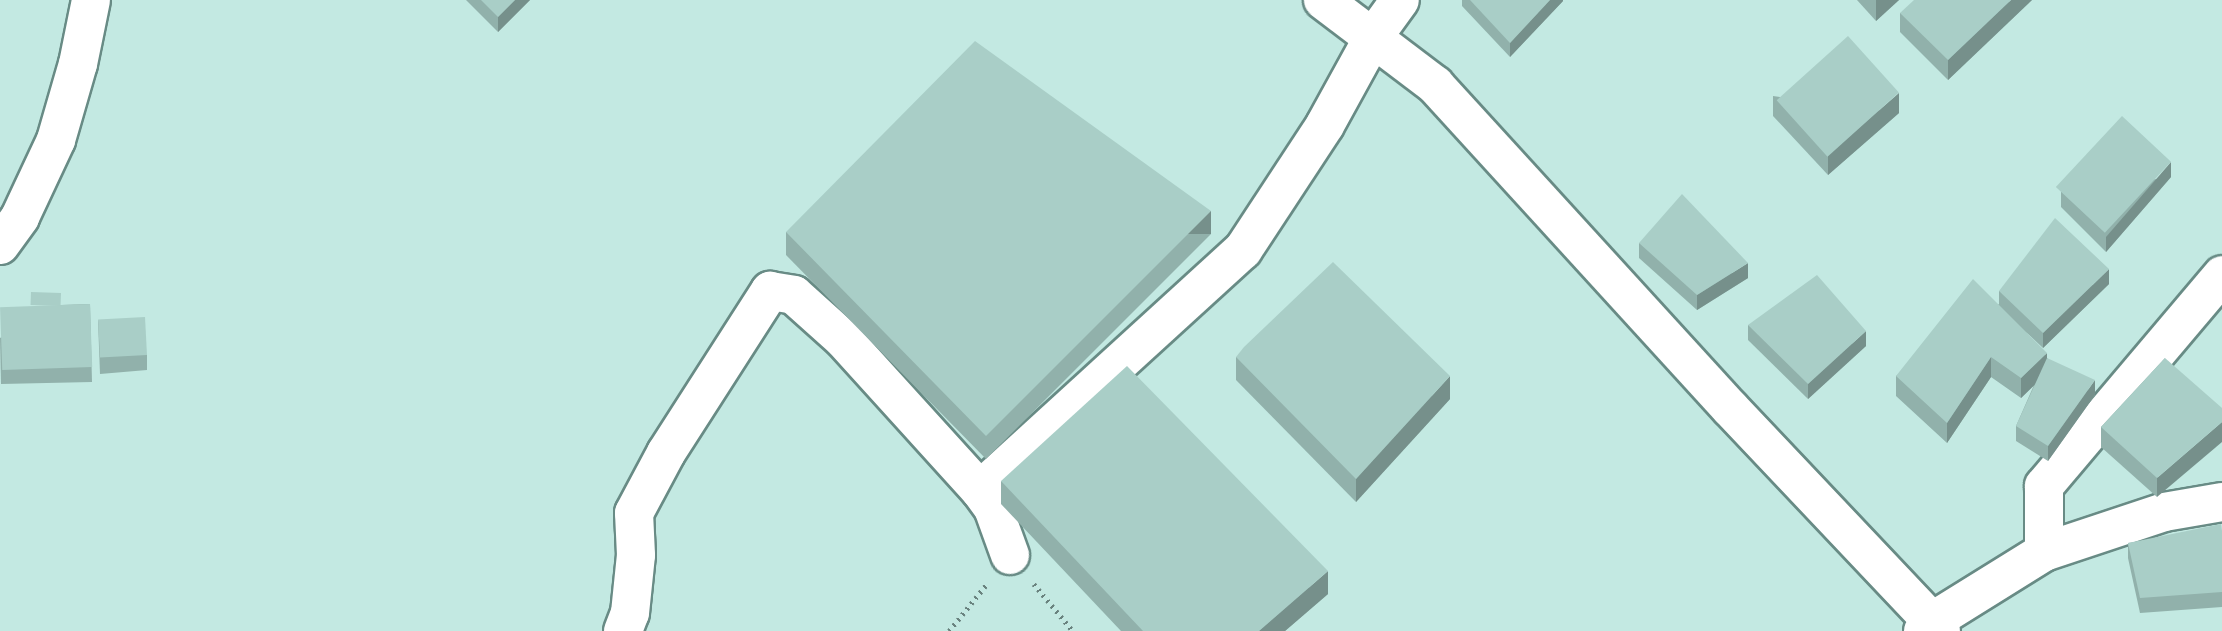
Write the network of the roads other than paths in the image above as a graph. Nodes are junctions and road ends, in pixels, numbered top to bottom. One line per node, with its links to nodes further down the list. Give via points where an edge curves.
1 (91, 0): 5 (street, via 56,140 20,217)
2 (1322, 0): 4 (street)
3 (1399, 0): 4 (street)
4 (1374, 36): 7 (street, via 1325,125 1242,250); 11 (street, via 1435,85)
5 (0, 245)
6 (2222, 275): 9 (street, via 2044,486)
7 (980, 490): 10 (street, via 993,508); 12 (street, via 843,339 794,295 770,291 666,453 634,513 631,613)
8 (2222, 502): 9 (street, via 2164,512)
9 (2044, 552): 11 (street)
10 (1010, 555)
11 (1932, 628)
12 (623, 631)

